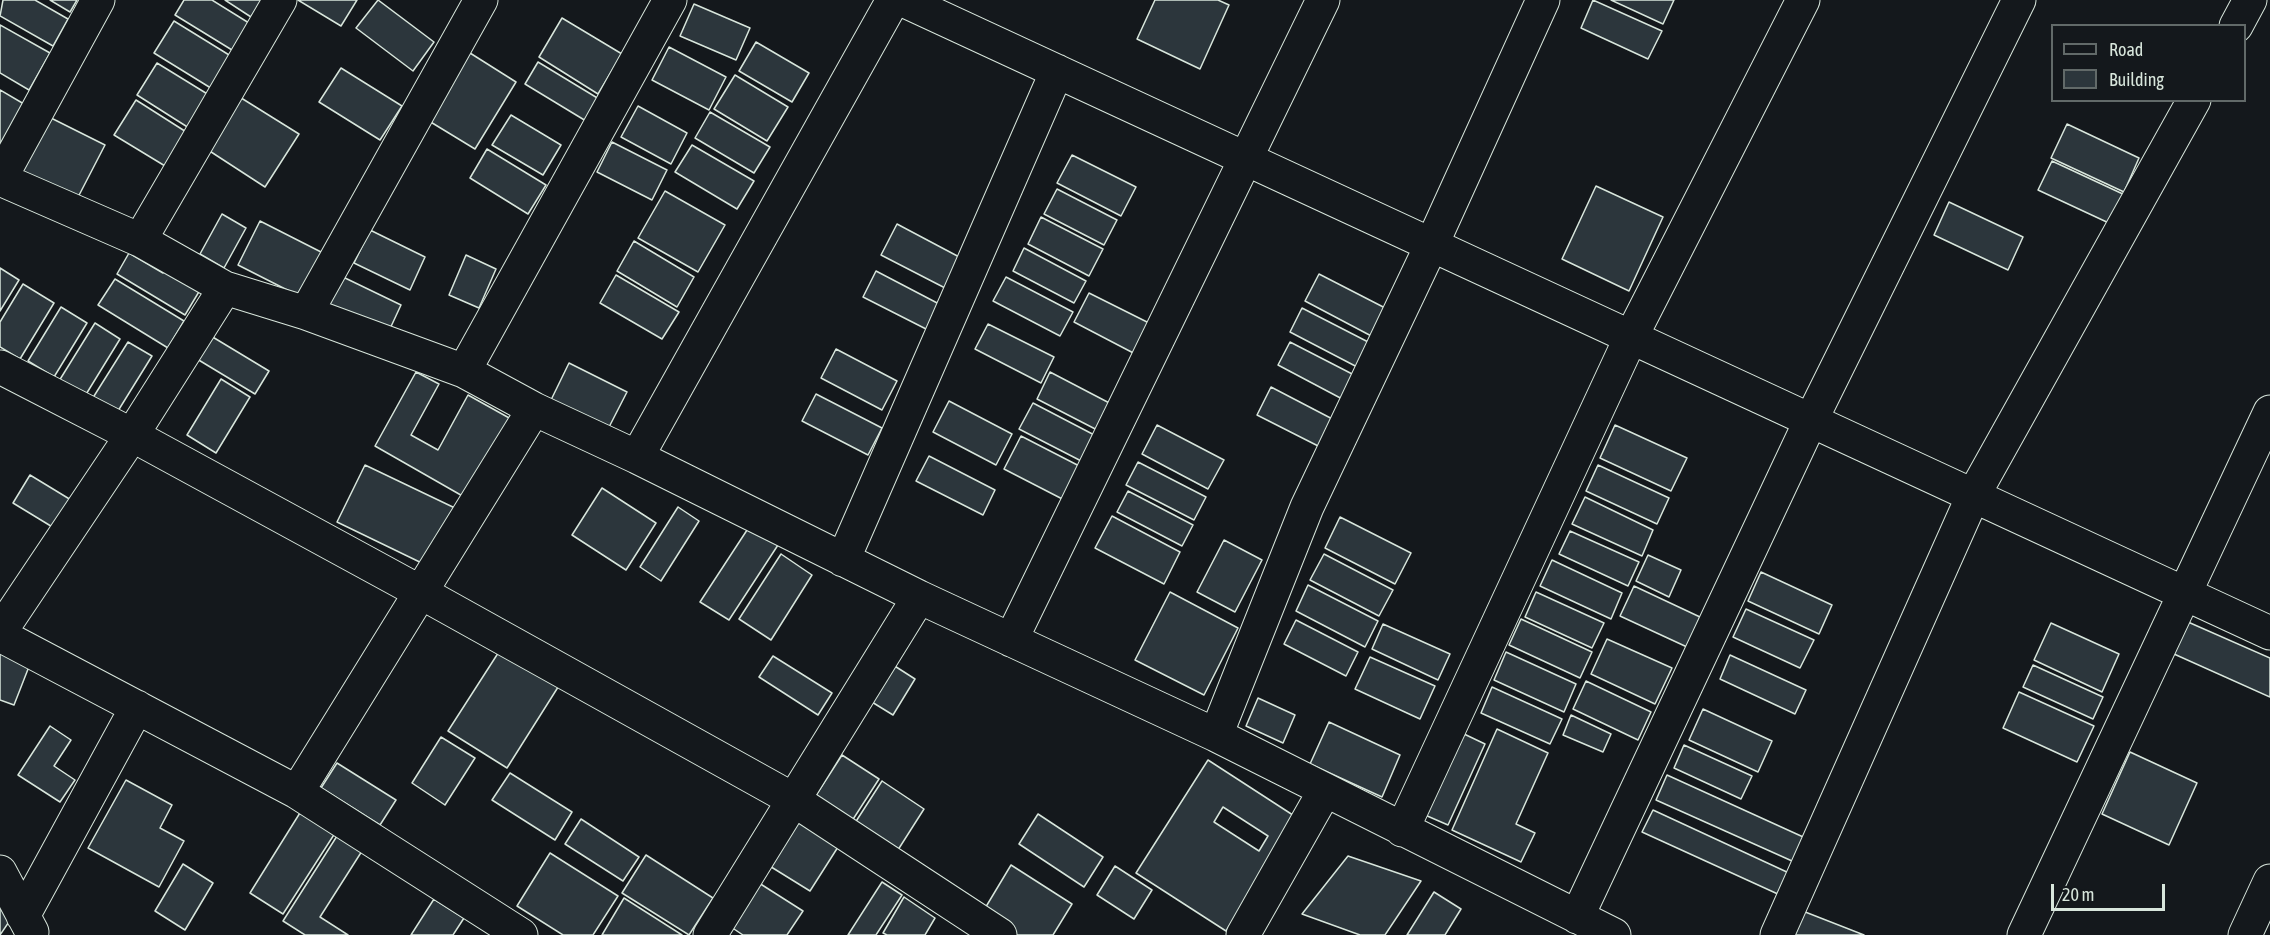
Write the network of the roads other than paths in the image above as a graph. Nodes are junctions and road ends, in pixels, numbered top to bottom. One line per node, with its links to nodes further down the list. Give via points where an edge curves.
1 (98, 0): 16 (street)
2 (279, 0): 17 (street)
3 (481, 0): 20 (street)
4 (670, 0): 23 (street)
5 (893, 0): 28 (street)
6 (903, 0): 13 (street)
7 (1323, 0): 15 (street)
8 (1543, 0): 18 (street)
9 (1803, 0): 21 (street)
10 (2019, 0): 26 (street)
11 (2250, 0): 12 (street)
12 (2237, 24)
13 (1057, 71): 15 (street); 30 (street)
14 (2193, 102): 29 (street)
15 (1246, 159): 18 (street); 36 (street)
16 (0, 179): 17 (street)
17 (140, 240): 19 (street)
18 (1432, 244): 21 (street); 38 (street, via 1307,507)
19 (225, 288): 20 (street); 27 (street)
20 (306, 313): 23 (street)
21 (1631, 337): 26 (street); 42 (street)
22 (0, 367): 27 (street)
23 (464, 371): 24 (street)
24 (534, 409): 28 (street); 31 (street)
25 (2270, 412): 32 (street)
26 (1811, 420): 29 (street); 45 (street)
27 (132, 435): 31 (street); 34 (street)
28 (637, 457): 30 (street)
29 (1973, 496): 32 (street); 52 (street)
30 (843, 560): 33 (street)
31 (422, 593): 39 (street); 41 (street)
32 (2183, 593): 35 (street); 53 (street)
33 (919, 597): 36 (street); 41 (street)
34 (0, 633): 37 (street)
35 (2270, 633)
36 (1011, 640): 38 (street)
37 (137, 707): 39 (street); 46 (street)
38 (1216, 735): 40 (street)
39 (297, 792): 47 (street)
40 (1324, 792): 42 (street); 50 (street)
41 (794, 801): 48 (street); 49 (street)
42 (1402, 830): 45 (street)
43 (0, 872): 46 (street)
44 (2270, 881): 54 (street)
45 (1577, 917): 51 (street)
46 (30, 930)
47 (521, 935)
48 (710, 935)
49 (1000, 935)
50 (1243, 935)
51 (1614, 935)
52 (1777, 935)
53 (2024, 935)
54 (2245, 935)

